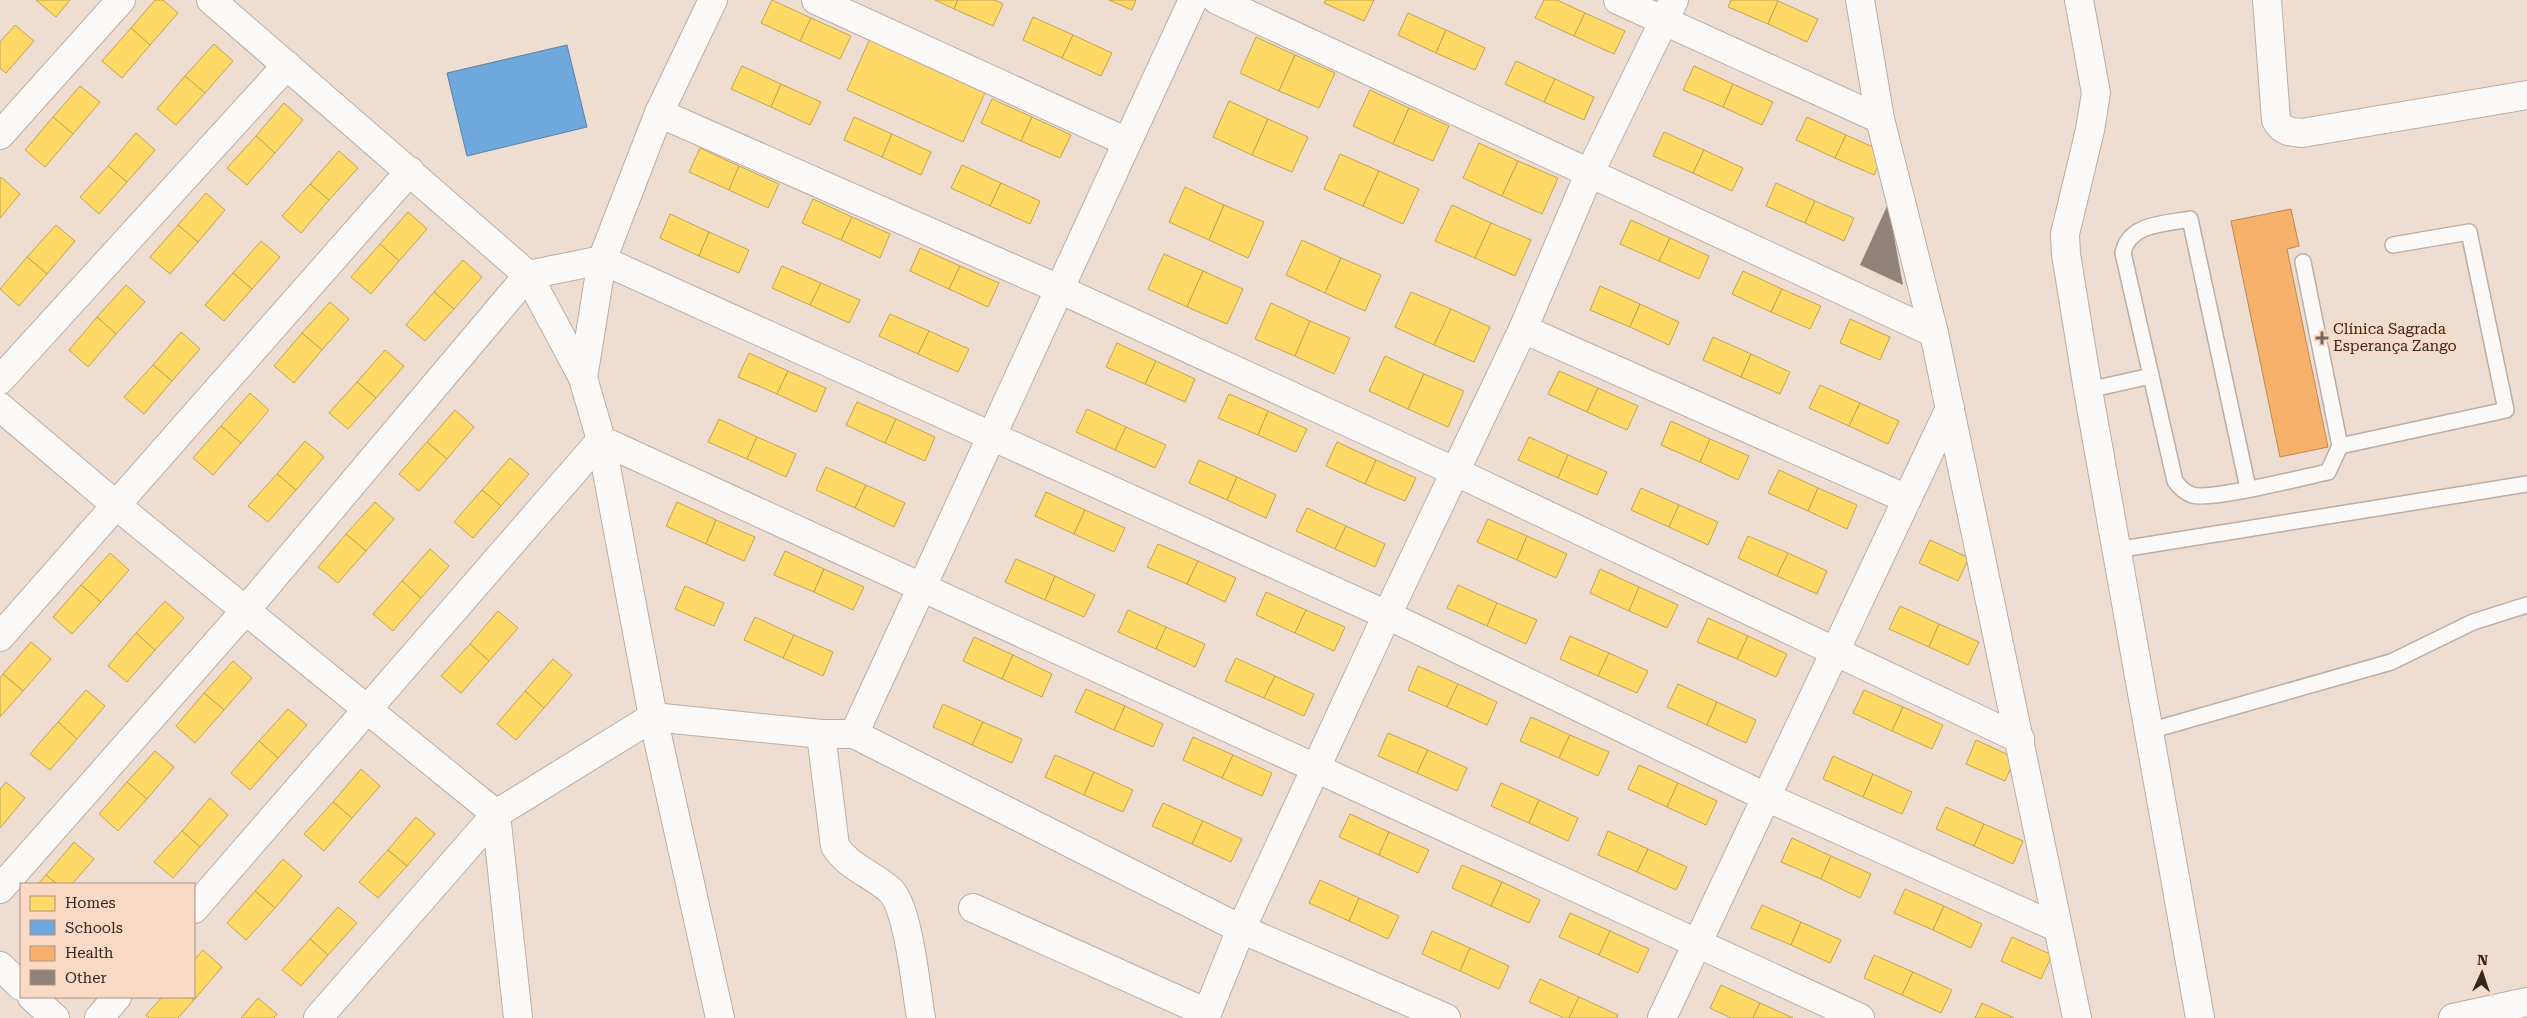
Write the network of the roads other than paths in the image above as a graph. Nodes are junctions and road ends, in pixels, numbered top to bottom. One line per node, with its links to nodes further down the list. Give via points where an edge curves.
1 (121, 0): 16 (street)
2 (211, 0): 12 (street)
3 (713, 0): 14 (street)
4 (816, 0): 17 (street)
5 (1193, 0): 17 (street)
6 (1218, 0): 19 (street)
7 (1618, 0): 11 (street)
8 (1860, 0): 15 (street)
9 (2078, 0): 30 (street, via 2096,93 2066,234 2066,254)
10 (2267, 0): 13 (street, via 2276,120 2281,128 2290,132 2302,133)
11 (1669, 10): 15 (street); 19 (street)
12 (287, 65): 18 (street); 29 (street)
13 (2527, 95)
14 (659, 113): 21 (street); 24 (street)
15 (1880, 119): 26 (street)
16 (0, 136)
17 (1127, 142): 24 (street)
18 (410, 171): 23 (street); 40 (street)
19 (1590, 172): 25 (street); 26 (street)
20 (2393, 245): 35 (lane, via 2469,232 2506,410)
21 (602, 260): 23 (street); 28 (street); 33 (street)
22 (2303, 262): 35 (lane)
23 (528, 275): 28 (street); 44 (street)
24 (1059, 289): 33 (street); 36 (street)
25 (1523, 329): 36 (street); 39 (street)
26 (1934, 333): 32 (street)
27 (2151, 376): 30 (lane); 38 (lane, via 2174,481 2181,490 2203,496); 38 (lane, via 2123,253 2125,243 2143,228 2190,219)
28 (583, 378): 34 (street)
29 (0, 380)
30 (2088, 390): 41 (street)
31 (0, 407): 40 (street)
32 (1950, 408): 39 (street); 53 (street)
33 (991, 437): 42 (street); 45 (street)
34 (601, 440): 42 (street); 48 (street); 49 (street)
35 (2340, 446): 38 (lane, via 2328,472)
36 (1456, 472): 45 (street); 47 (street)
37 (2527, 484): 41 (lane)
38 (2248, 488)
39 (1907, 499): 47 (street)
40 (117, 506): 44 (street); 46 (street)
41 (2116, 550): 50 (street)
42 (922, 587): 52 (street); 54 (street)
43 (2527, 605): 50 (lane, via 2473,622 2391,662)
44 (245, 611): 48 (street); 57 (street)
45 (1387, 615): 54 (street); 55 (street)
46 (0, 637)
47 (1835, 651): 53 (street); 55 (street)
48 (368, 709): 56 (street); 58 (street)
49 (653, 717): 51 (street); 56 (street); 73 (street)
50 (2149, 730): 79 (street)
51 (821, 734): 52 (street); 74 (street, via 835,846 841,856 892,892 906,926)
52 (854, 734): 61 (street)
53 (2020, 739): 60 (street)
54 (1316, 768): 61 (street); 62 (street)
55 (1766, 797): 60 (street); 62 (street)
56 (496, 814): 71 (street); 72 (street)
57 (0, 889)
58 (195, 908)
59 (972, 908): 68 (street)
60 (2056, 926): 78 (street)
61 (1241, 929): 68 (street); 75 (street)
62 (1698, 943): 76 (street); 77 (street)
63 (0, 966): 64 (street)
64 (20, 985)
65 (33, 998): 69 (street)
66 (117, 998): 70 (street)
67 (2527, 1002): 80 (street)
68 (1206, 1016)
69 (55, 1018)
70 (99, 1018)
71 (318, 1018)
72 (518, 1018)
73 (720, 1018)
74 (921, 1018)
75 (1446, 1018)
76 (1662, 1018)
77 (1860, 1018)
78 (2077, 1018)
79 (2200, 1018)
80 (2453, 1018)

